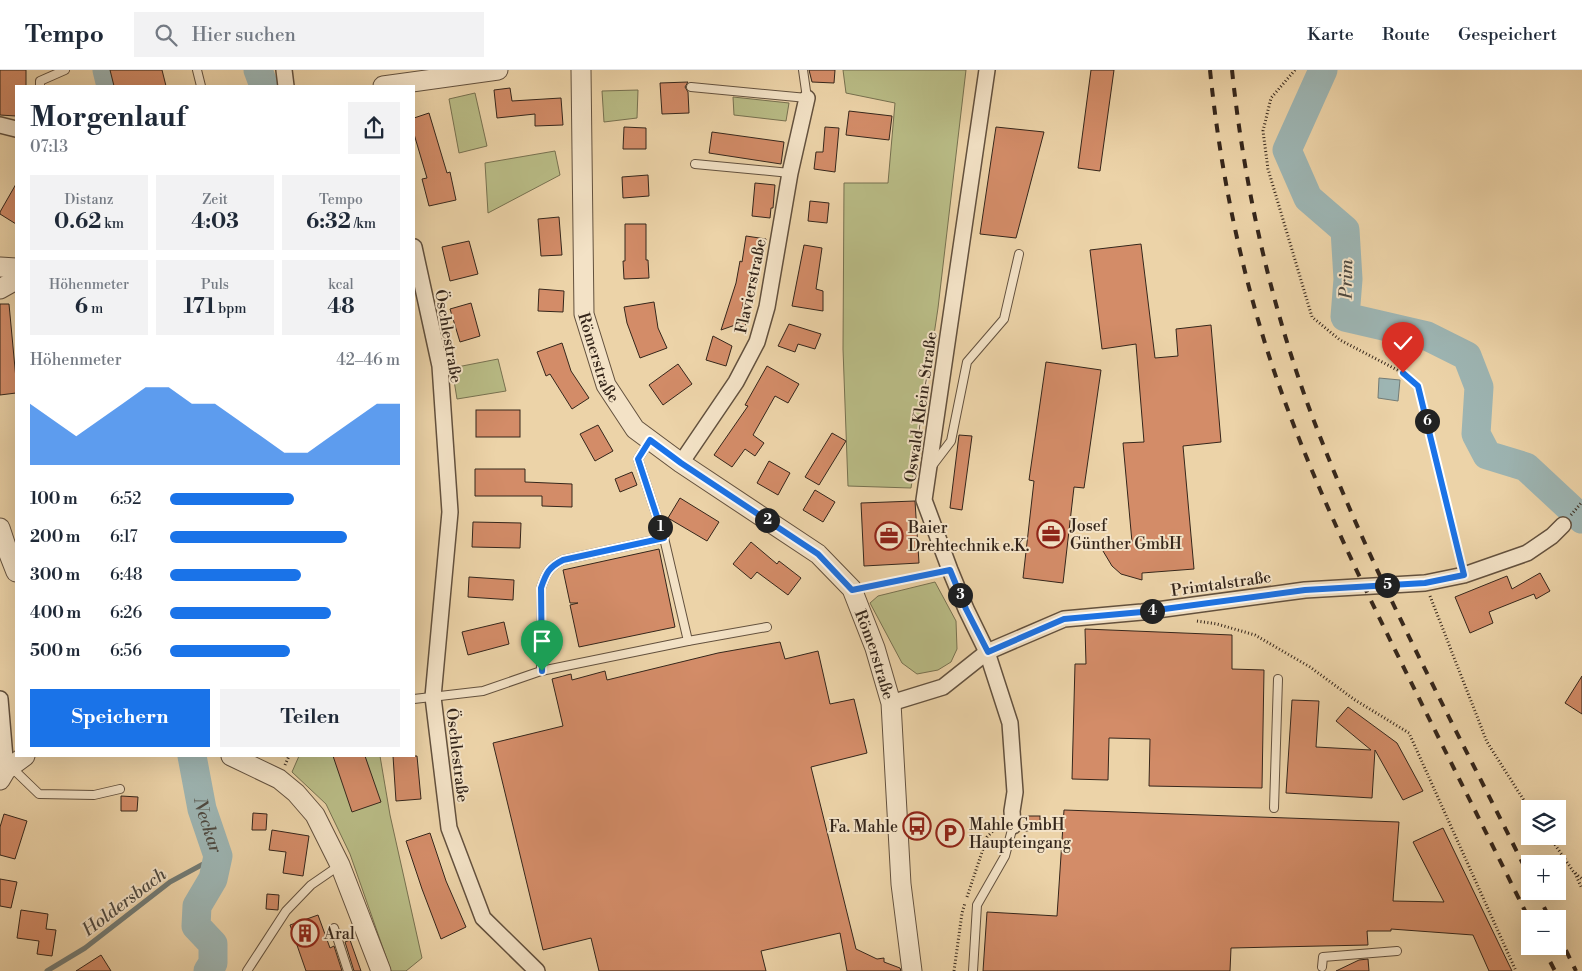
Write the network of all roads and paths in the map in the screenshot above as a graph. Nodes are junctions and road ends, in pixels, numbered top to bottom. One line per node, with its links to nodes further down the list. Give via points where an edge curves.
1 (65, 70): 9 (lane, via 40,81)
2 (197, 70): 10 (lane)
3 (284, 70): 11 (street)
4 (498, 70): 12 (street)
5 (581, 70): 25 (street, Römerstraße, via 584,314 606,385 636,429)
6 (804, 70): 14 (lane)
7 (987, 70): 27 (street, Oswald-Klein-Straße)
8 (1295, 70): 33 (path, via 1271,98 1263,131 1268,169 1312,317 1340,340 1403,373 1418,386)
9 (40, 85)
10 (201, 85)
11 (286, 85)
12 (390, 85)
13 (692, 87): 14 (lane)
14 (807, 98): 18 (street, Flavierstraße)
15 (0, 125): 16 (street)
16 (15, 128)
17 (695, 164): 18 (lane)
18 (790, 173): 26 (street, Flavierstraße, via 767,307 757,342 736,382)
19 (415, 253): 42 (street, Öschlestraße, via 440,366 450,512)
20 (1018, 254): 27 (lane, via 1004,319 967,362 951,441)
21 (0, 268): 22 (street)
22 (15, 268)
23 (15, 281): 24 (street)
24 (0, 289)
25 (650, 440): 26 (street, Römerstraße); 30 (lane, via 638,459)
26 (681, 463): 35 (street, Römerstraße, via 818,554)
27 (928, 470): 32 (street, Oswald-Klein-Straße, via 924,500)
28 (1563, 525): 33 (street, Primtalstraße, via 1527,553)
29 (0, 528): 31 (street)
30 (664, 538): 38 (lane); 40 (lane, via 552,565 541,588)
31 (15, 570)
32 (950, 570): 35 (path); 39 (street, Oswald-Klein-Straße)
33 (1464, 575): 34 (street, Primtalstraße)
34 (1425, 583): 39 (street, Primtalstraße, via 1305,590 1064,619); 49 (path, via 1487,742)
35 (852, 590): 45 (street, Römerstraße, via 875,648)
36 (1187, 620): 66 (path, via 1217,624 1255,635 1310,667 1409,733)
37 (767, 627): 38 (lane)
38 (688, 642): 40 (lane)
39 (988, 652): 45 (street, Primtalstraße, via 942,687); 51 (street, Oswald-Klein-Straße, via 1010,723 1015,792)
40 (542, 671): 42 (lane, via 483,691)
41 (1278, 679): 50 (lane)
42 (433, 696): 44 (lane); 63 (street, Öschlestraße, via 449,828 483,918)
43 (0, 698): 47 (street)
44 (415, 699)
45 (891, 703): 64 (street, Römerstraße, via 901,884)
46 (233, 757): 53 (street, via 278,779 296,793 316,815)
47 (11, 768): 48 (lane, via 39,794 94,795)
48 (120, 789)
49 (1524, 800)
50 (1274, 808)
51 (1013, 826): 65 (lane, via 1005,856 977,905)
52 (1555, 845): 54 (path)
53 (340, 865): 60 (lane, via 311,885 286,910); 62 (street)
54 (1573, 871): 55 (path); 56 (path)
55 (1582, 879)
56 (1582, 889)
57 (334, 928): 61 (lane)
58 (1397, 951): 59 (lane, via 1323,957)
59 (1322, 967)
60 (247, 971)
61 (348, 971)
62 (381, 971)
63 (537, 971)
64 (912, 971)
65 (973, 971)
66 (1516, 971)

